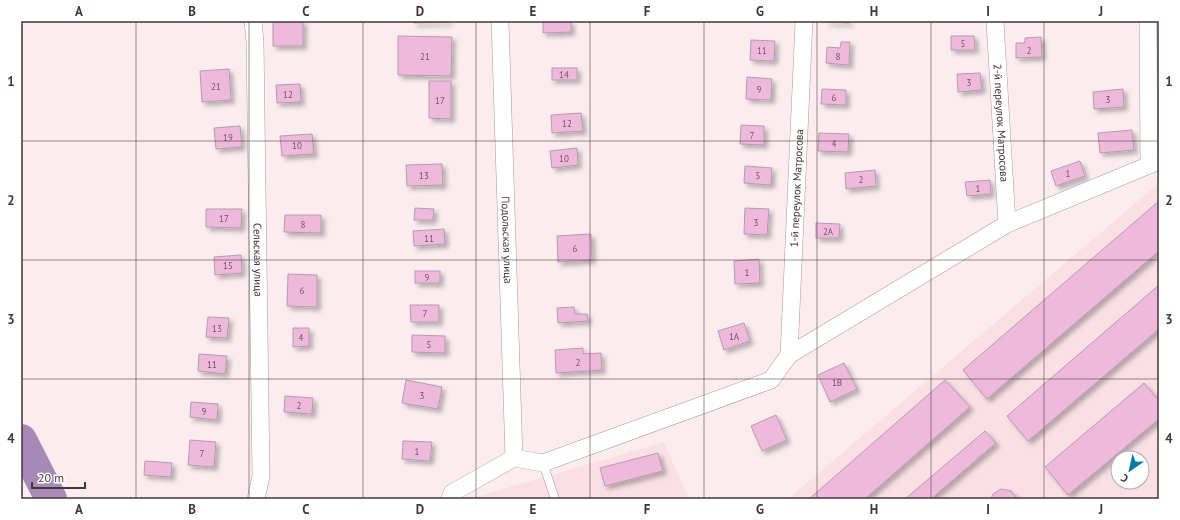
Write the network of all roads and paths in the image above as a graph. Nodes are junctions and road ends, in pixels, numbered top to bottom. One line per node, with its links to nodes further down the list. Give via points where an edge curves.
1 (253, 21): 11 (street, Сельская улица, via 261,476)
2 (500, 21): 9 (street, Подольская улица)
3 (804, 21): 8 (street, 1-й переулок Матросова)
4 (995, 21): 7 (street, 2-й переулок Матросова)
5 (1148, 21): 6 (street)
6 (1154, 163): 7 (street)
7 (1007, 224): 8 (street)
8 (789, 355): 10 (street, via 771,380)
9 (514, 458): 10 (street); 12 (street, via 452,493)
10 (544, 463): 13 (lane)
11 (256, 499)
12 (450, 499)
13 (555, 499)

